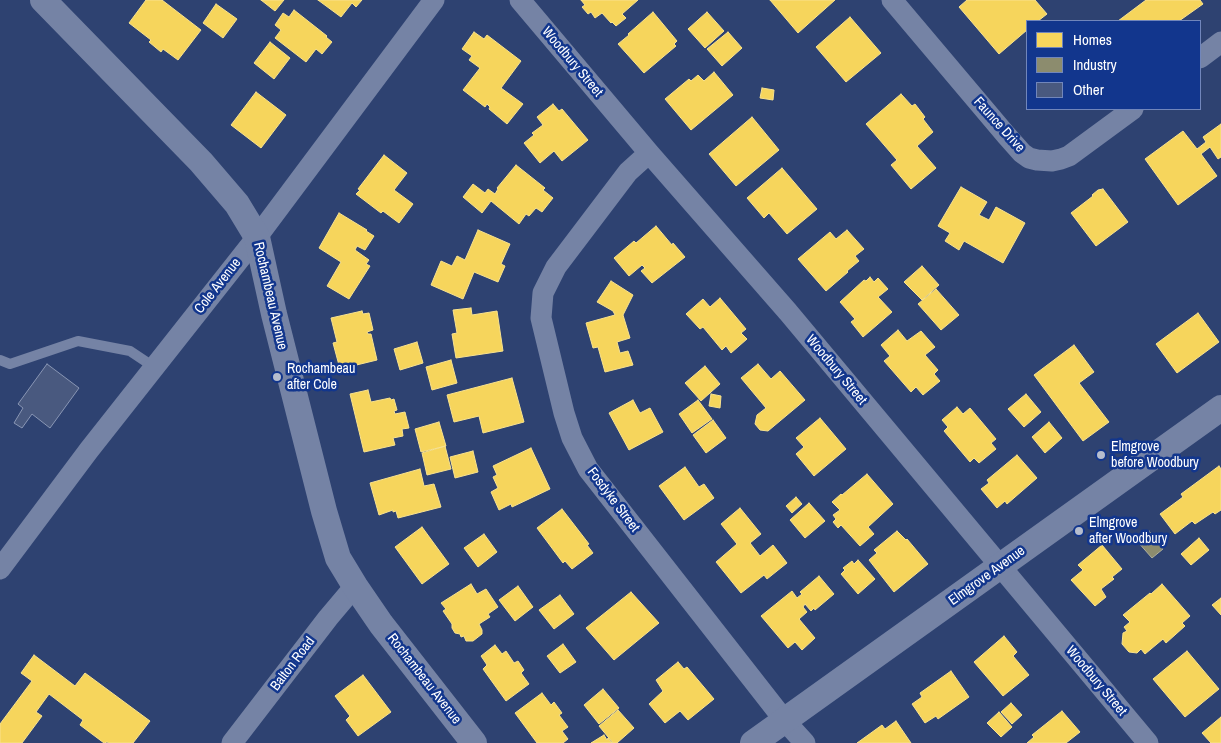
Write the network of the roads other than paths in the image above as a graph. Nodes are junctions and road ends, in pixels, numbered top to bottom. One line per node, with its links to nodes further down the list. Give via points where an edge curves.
1 (434, 0): 9 (street, Cole Avenue)
2 (520, 0): 8 (street, Woodbury Street)
3 (892, 0): 7 (street, Faunce Drive, via 1006,135 1030,158 1061,160)
4 (50, 3): 9 (street, Rochambeau Avenue, via 200,162 237,204)
5 (1221, 42): 6 (street)
6 (1201, 57)
7 (1132, 110)
8 (649, 153): 13 (street, Woodbury Street, via 788,312); 16 (street, Fosdyke Street, via 628,172 556,267 543,293 541,318 572,438 588,469)
9 (257, 237): 11 (street, Cole Avenue); 15 (street, Rochambeau Avenue, via 324,511 338,558)
10 (0, 360): 11 (lane, via 10,364 78,341 130,351)
11 (154, 367): 14 (street, Cole Avenue)
12 (1221, 408): 13 (street, Elmgrove Avenue)
13 (1000, 566): 16 (street, Elmgrove Avenue); 21 (street, Woodbury Street)
14 (0, 570)
15 (355, 586): 17 (street, Balton Road); 18 (street, Rochambeau Avenue)
16 (785, 720): 19 (street, Elmgrove Avenue); 20 (street, Fosdyke Street)
17 (232, 743)
18 (474, 743)
19 (753, 743)
20 (805, 743)
21 (1148, 743)

